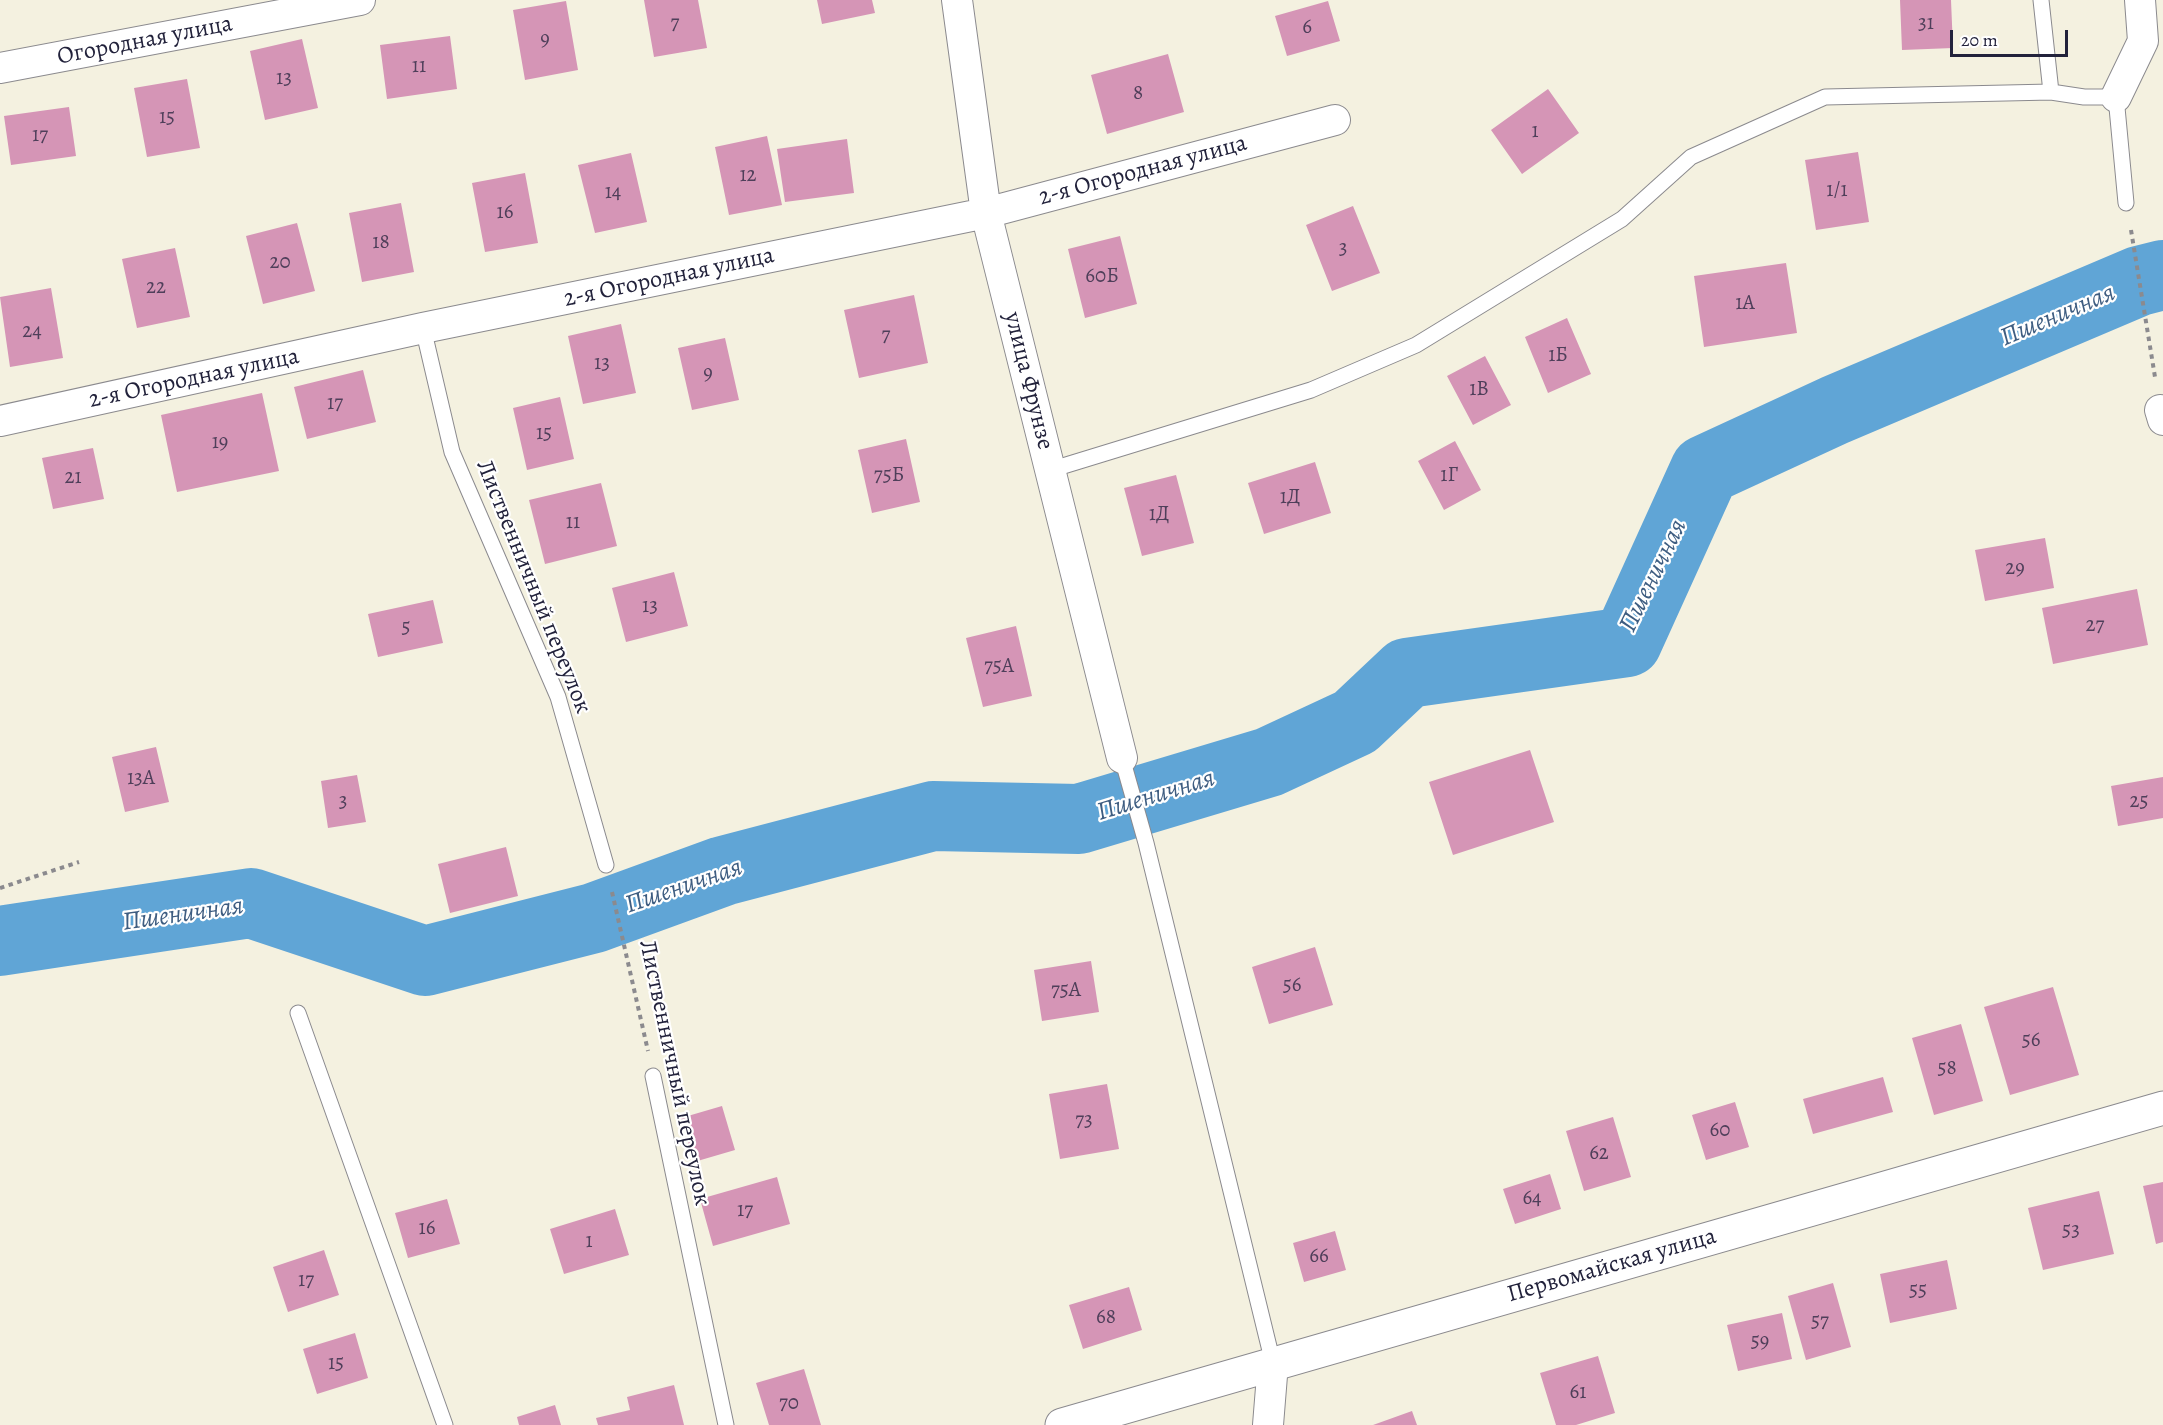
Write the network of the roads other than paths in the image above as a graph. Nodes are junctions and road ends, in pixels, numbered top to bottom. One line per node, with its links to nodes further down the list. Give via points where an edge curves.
1 (360, 0): 5 (street, Огородная улица)
2 (957, 0): 10 (street, улица Фрунзе)
3 (2041, 0): 6 (lane)
4 (2140, 0): 7 (street, via 2143,41)
5 (0, 68)
6 (2051, 92): 7 (lane); 13 (lane, via 1825,97 1691,157 1622,219 1416,345 1311,390)
7 (2116, 96): 9 (lane)
8 (1335, 120): 10 (street, 2-я Огородная улица)
9 (2126, 203)
10 (986, 213): 11 (street, 2-я Огородная улица); 13 (street, улица Фрунзе)
11 (423, 328): 12 (street, 2-я Огородная улица); 15 (lane, Лиственничный переулок, via 452,452 558,697)
12 (0, 421)
13 (1050, 470): 14 (street, улица Фрунзе)
14 (1122, 758): 19 (lane)
15 (606, 865)
16 (298, 1013): 20 (lane)
17 (653, 1076): 21 (lane, Лиственничный переулок)
18 (2163, 1108): 19 (street, Первомайская улица)
19 (1273, 1363): 22 (street, Первомайская улица); 23 (street)
20 (445, 1425)
21 (726, 1425)
22 (1062, 1425)
23 (1268, 1425)

